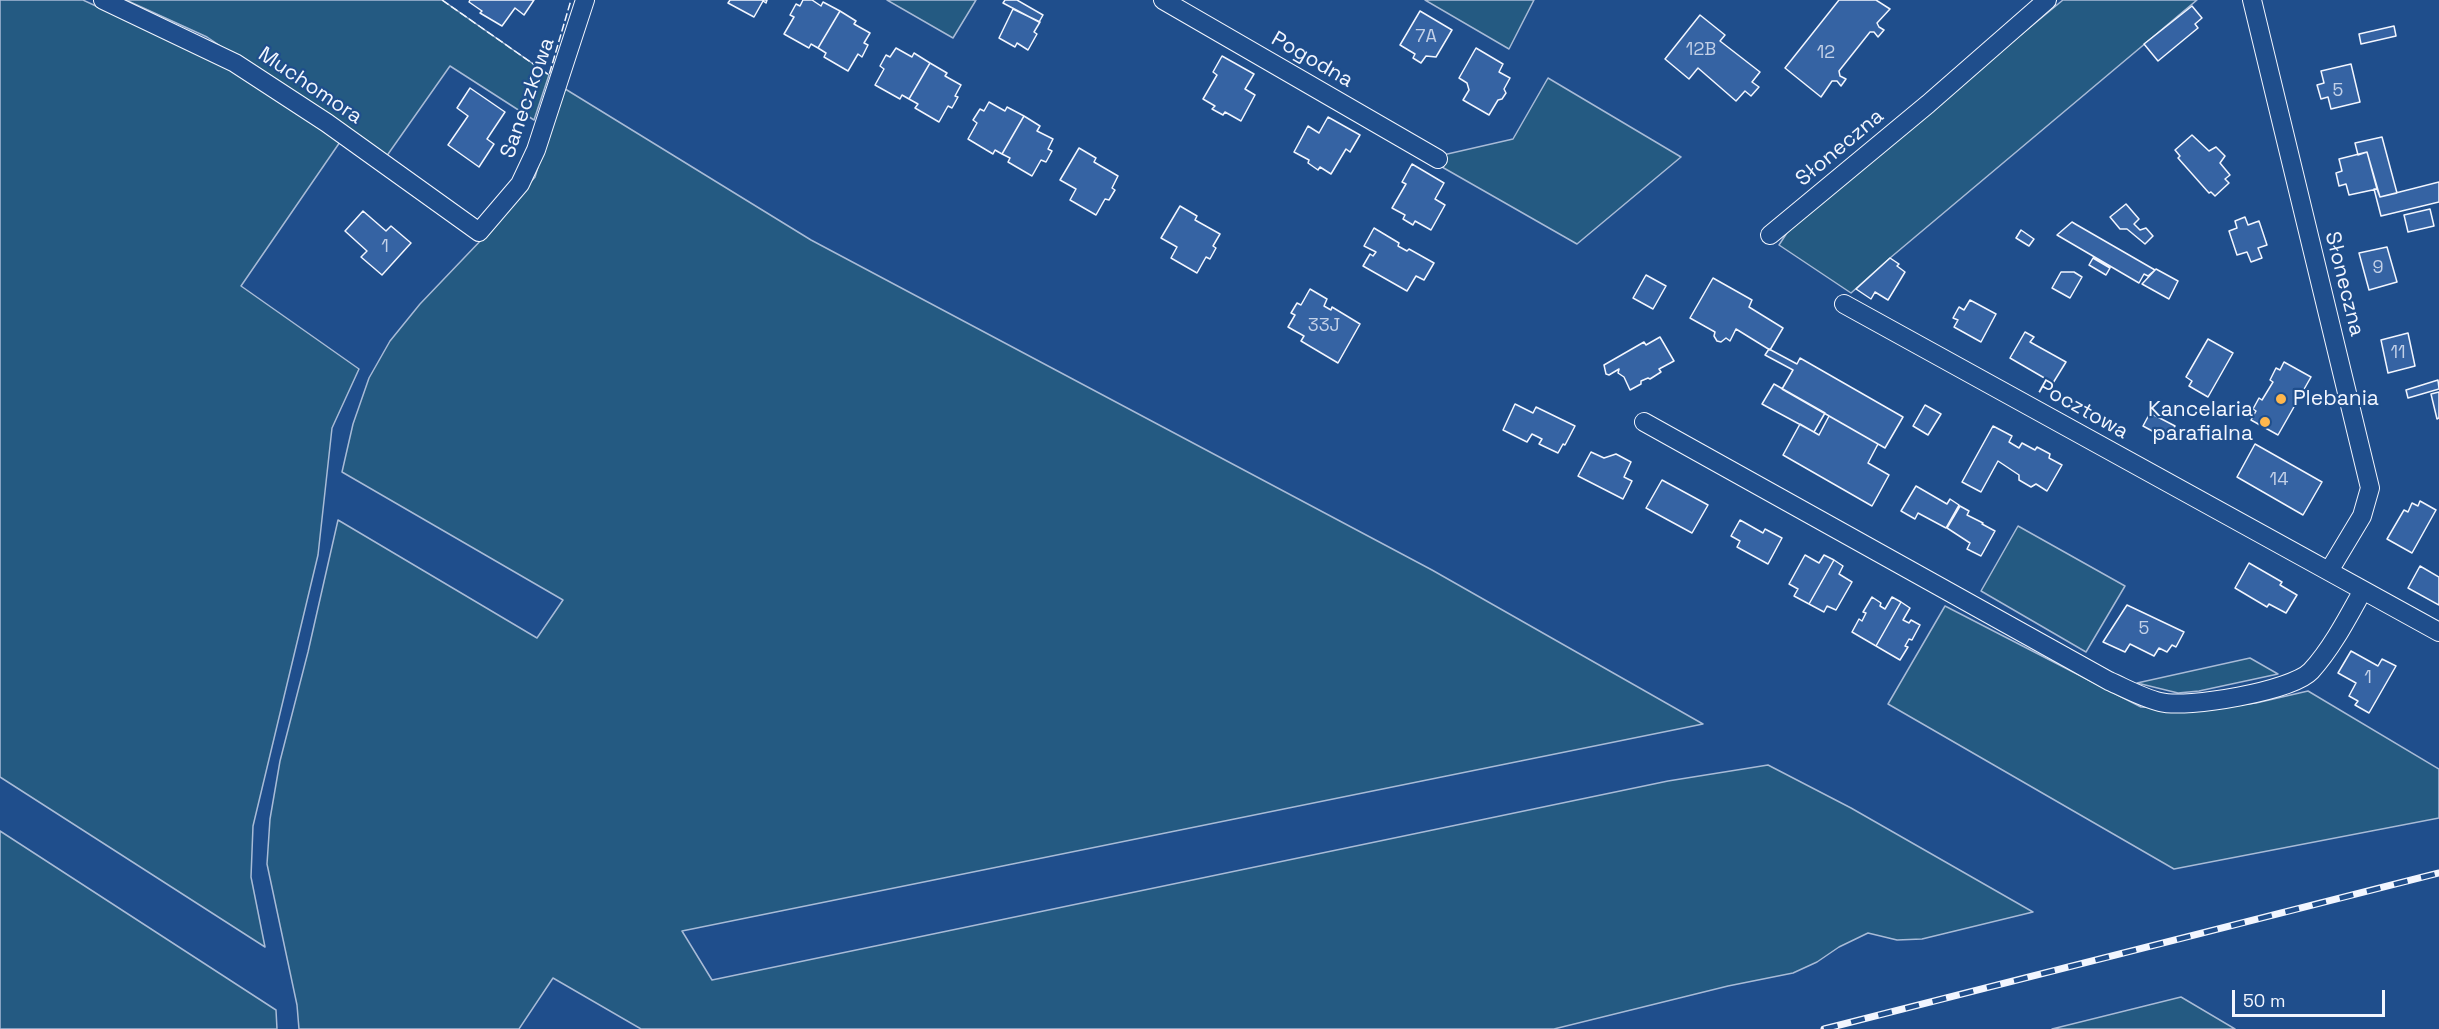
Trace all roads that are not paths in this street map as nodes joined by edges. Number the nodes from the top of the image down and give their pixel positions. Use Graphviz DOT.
graph roads {
  1 [pos="103,0"];
  2 [pos="585,0"];
  3 [pos="1163,0"];
  4 [pos="2047,0"];
  5 [pos="2252,0"];
  6 [pos="1438,159"];
  7 [pos="479,232"];
  8 [pos="1770,235"];
  9 [pos="1844,304"];
  10 [pos="1644,422"];
  11 [pos="2329,571"];
  12 [pos="2363,590"];
  13 [pos="2439,632"];
  1 -- 7 [label="street, Muchomora"];
  2 -- 7 [label="street, Saneczkowa"];
  3 -- 6 [label="street, Pogodna"];
  4 -- 8 [label="street, Słoneczna"];
  5 -- 11 [label="street, Słoneczna"];
  9 -- 11 [label="street, Pocztowa"];
  10 -- 12 [label="street"];
  11 -- 12 [label="street, Pocztowa"];
  12 -- 13 [label="street, Pocztowa"];
}
